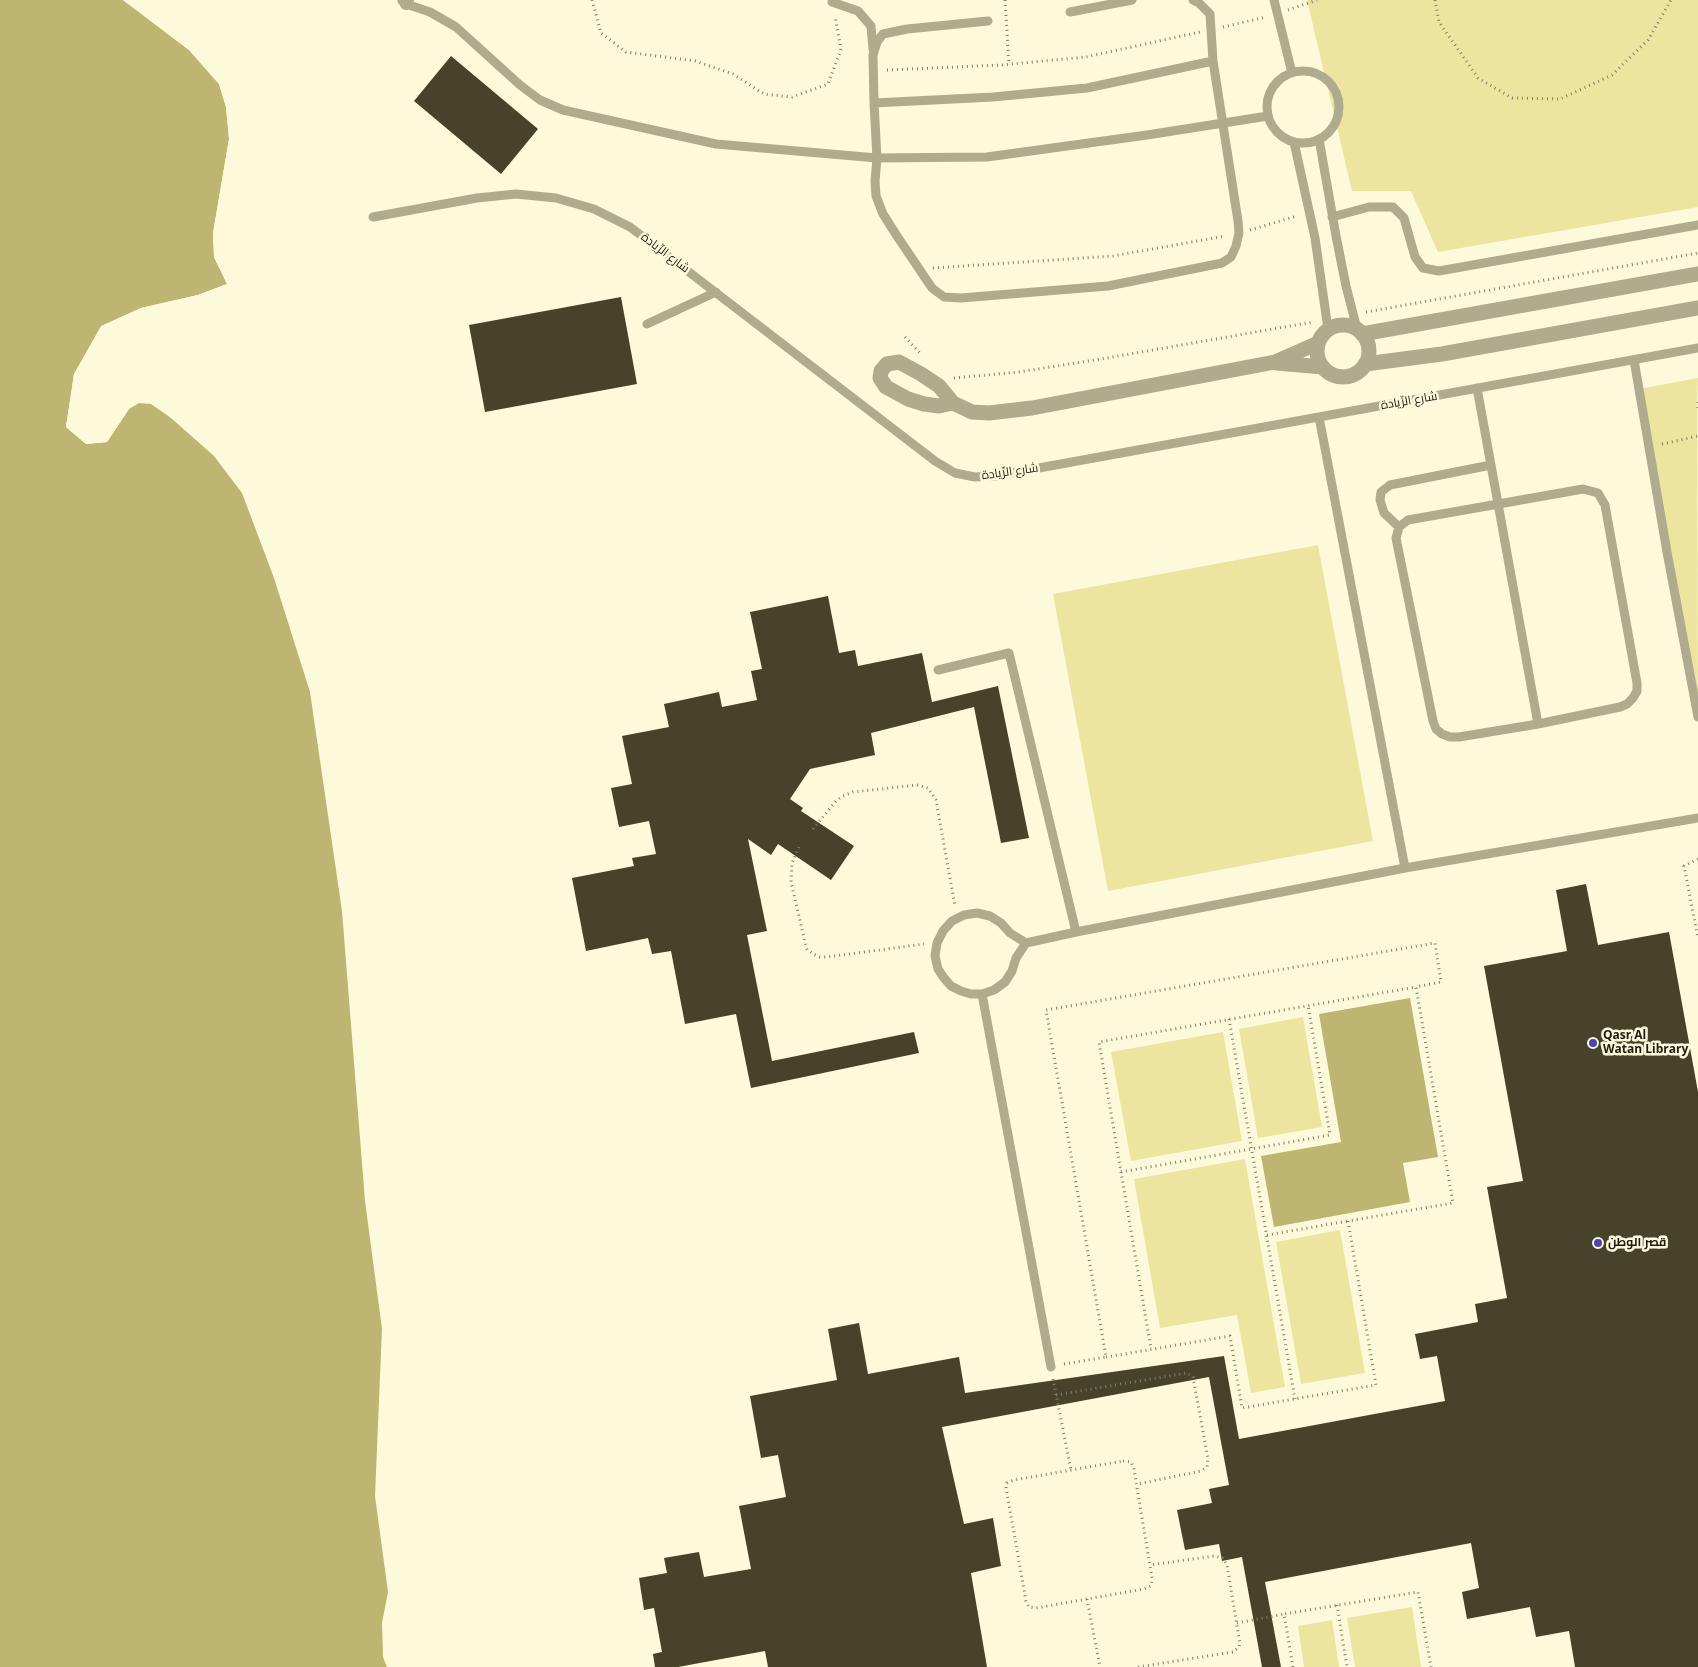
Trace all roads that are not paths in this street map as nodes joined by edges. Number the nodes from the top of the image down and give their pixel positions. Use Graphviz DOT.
graph roads {
  1 [pos="1132,0"];
  2 [pos="1193,0"];
  3 [pos="1274,0"];
  4 [pos="405,2"];
  5 [pos="832,2"];
  6 [pos="1070,12"];
  7 [pos="988,21"];
  8 [pos="873,55"];
  9 [pos="1213,61"];
  10 [pos="1292,72"];
  11 [pos="874,102"];
  12 [pos="1268,116"];
  13 [pos="1223,123"];
  14 [pos="1319,139"];
  15 [pos="1294,142"];
  16 [pos="877,158"];
  17 [pos="373,217"];
  18 [pos="1332,217"];
  19 [pos="1698,225"];
  20 [pos="1698,274"];
  21 [pos="716,292"];
  22 [pos="1698,308"];
  23 [pos="647,324"];
  24 [pos="1328,324"];
  25 [pos="1358,326"];
  26 [pos="1318,343"];
  27 [pos="1698,348"];
  28 [pos="1634,360"];
  29 [pos="1275,362"];
  30 [pos="1365,364"];
  31 [pos="1322,367"];
  32 [pos="1477,388"];
  33 [pos="953,403"];
  34 [pos="1320,417"];
  35 [pos="1491,464"];
  36 [pos="1498,504"];
  37 [pos="1399,527"];
  38 [pos="938,670"];
  39 [pos="1698,717"];
  40 [pos="1538,724"];
  41 [pos="1698,818"];
  42 [pos="1405,868"];
  43 [pos="1076,932"];
  44 [pos="1026,943"];
  45 [pos="982,994"];
  46 [pos="1051,1367"];
  1 -- 6 [label="lane"];
  2 -- 9 [label="lane"];
  3 -- 10 [label="lane"];
  4 -- 16 [label="lane"];
  5 -- 8 [label="lane"];
  7 -- 8 [label="lane"];
  8 -- 11 [label="lane"];
  9 -- 11 [label="lane"];
  9 -- 13 [label="lane"];
  10 -- 12 [label="lane"];
  10 -- 14 [label="lane"];
  11 -- 16 [label="lane"];
  12 -- 13 [label="lane"];
  12 -- 15 [label="lane"];
  13 -- 16 [label="lane"];
  13 -- 16 [label="lane"];
  14 -- 15 [label="lane"];
  14 -- 18 [label="lane"];
  15 -- 24 [label="lane"];
  17 -- 21 [label="lane, شارع الرِّيادة"];
  18 -- 19 [label="lane"];
  18 -- 25 [label="lane"];
  20 -- 25 [label="street"];
  21 -- 23 [label="lane"];
  21 -- 34 [label="lane, شارع الرِّيادة"];
  22 -- 30 [label="street"];
  24 -- 25 [label="street"];
  24 -- 26 [label="street"];
  25 -- 30 [label="street"];
  26 -- 29 [label="street"];
  26 -- 31 [label="street"];
  27 -- 28 [label="lane, شارع الرِّيادة"];
  28 -- 32 [label="lane, شارع الرِّيادة"];
  28 -- 39 [label="lane"];
  29 -- 31 [label="street"];
  29 -- 33 [label="street"];
  30 -- 31 [label="street"];
  32 -- 34 [label="lane, شارع الرِّيادة"];
  32 -- 35 [label="lane"];
  34 -- 42 [label="lane"];
  35 -- 36 [label="lane"];
  35 -- 37 [label="lane"];
  36 -- 37 [label="lane"];
  36 -- 40 [label="lane"];
  36 -- 40 [label="lane"];
  37 -- 40 [label="lane"];
  38 -- 43 [label="lane"];
  41 -- 42 [label="lane"];
  42 -- 43 [label="lane"];
  43 -- 44 [label="lane"];
  44 -- 45 [label="lane"];
  44 -- 45 [label="lane"];
  45 -- 46 [label="lane"];
}
